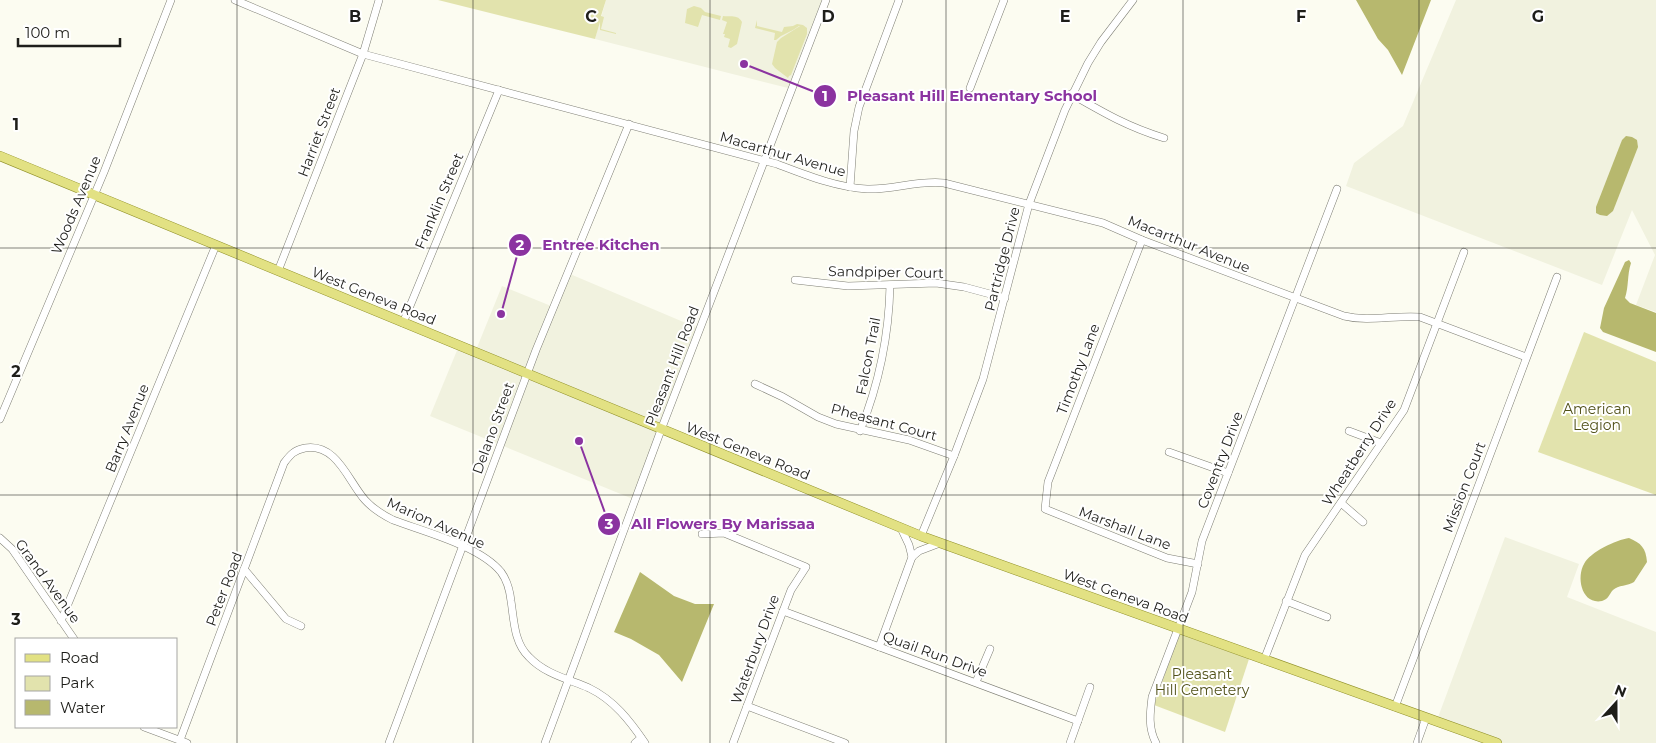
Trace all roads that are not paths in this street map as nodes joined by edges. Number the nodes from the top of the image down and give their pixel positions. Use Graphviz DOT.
graph roads {
  1 [pos="171,0"];
  2 [pos="235,0"];
  3 [pos="379,0"];
  4 [pos="826,0"];
  5 [pos="900,0"];
  6 [pos="1004,0"];
  7 [pos="1133,0"];
  8 [pos="363,54"];
  9 [pos="970,88"];
  10 [pos="499,90"];
  11 [pos="1071,94"];
  12 [pos="629,124"];
  13 [pos="1164,138"];
  14 [pos="0,156"];
  15 [pos="764,161"];
  16 [pos="850,186"];
  17 [pos="1337,189"];
  18 [pos="94,194"];
  19 [pos="1029,204"];
  20 [pos="1142,240"];
  21 [pos="216,245"];
  22 [pos="1464,252"];
  23 [pos="278,271"];
  24 [pos="1556,277"];
  25 [pos="795,280"];
  26 [pos="890,285"];
  27 [pos="1005,298"];
  28 [pos="1295,298"];
  29 [pos="403,323"];
  30 [pos="1437,323"];
  31 [pos="1526,357"];
  32 [pos="527,374"];
  33 [pos="755,384"];
  34 [pos="0,419"];
  35 [pos="661,430"];
  36 [pos="860,430"];
  37 [pos="1349,431"];
  38 [pos="1381,443"];
  39 [pos="296,449"];
  40 [pos="1169,452"];
  41 [pos="954,456"];
  42 [pos="1228,473"];
  43 [pos="1342,503"];
  44 [pos="1045,509"];
  45 [pos="1363,522"];
  46 [pos="900,528"];
  47 [pos="702,534"];
  48 [pos="921,536"];
  49 [pos="0,538"];
  50 [pos="940,543"];
  51 [pos="463,546"];
  52 [pos="912,557"];
  53 [pos="1198,564"];
  54 [pos="244,569"];
  55 [pos="1286,601"];
  56 [pos="783,610"];
  57 [pos="1327,617"];
  58 [pos="61,621"];
  59 [pos="301,626"];
  60 [pos="1179,630"];
  61 [pos="73,638"];
  62 [pos="880,646"];
  63 [pos="990,648"];
  64 [pos="1264,660"];
  65 [pos="568,681"];
  66 [pos="976,682"];
  67 [pos="1090,687"];
  68 [pos="747,706"];
  69 [pos="1395,707"];
  70 [pos="1426,718"];
  71 [pos="1078,720"];
  72 [pos="147,728"];
  73 [pos="643,740"];
  74 [pos="183,742"];
  75 [pos="389,743"];
  76 [pos="545,743"];
  77 [pos="635,743"];
  78 [pos="734,743"];
  79 [pos="845,743"];
  80 [pos="1070,743"];
  81 [pos="1156,743"];
  82 [pos="1417,743"];
  83 [pos="1497,743"];
  1 -- 18 [label="street, Woods Avenue"];
  2 -- 8 [label="street, Macarthur Avenue"];
  3 -- 8 [label="street, Harriet Street"];
  4 -- 15 [label="street, Pleasant Hill Road"];
  5 -- 16 [label="street"];
  6 -- 9 [label="street"];
  7 -- 11 [label="street, Partridge Drive"];
  8 -- 10 [label="street, Macarthur Avenue"];
  8 -- 23 [label="street, Harriet Street"];
  10 -- 12 [label="street, Macarthur Avenue"];
  10 -- 29 [label="street, Franklin Street"];
  11 -- 13 [label="street"];
  11 -- 19 [label="street, Partridge Drive"];
  12 -- 15 [label="street, Macarthur Avenue"];
  12 -- 32 [label="street, Delano Street"];
  14 -- 18 [label="main road, West Geneva Road"];
  15 -- 16 [label="street, Macarthur Avenue"];
  15 -- 35 [label="street, Pleasant Hill Road"];
  16 -- 19 [label="street, Macarthur Avenue"];
  17 -- 28 [label="street, Coventry Drive"];
  18 -- 21 [label="main road, West Geneva Road"];
  18 -- 34 [label="street, Woods Avenue"];
  19 -- 20 [label="street, Macarthur Avenue"];
  19 -- 27 [label="street, Partridge Drive"];
  20 -- 28 [label="street, Macarthur Avenue"];
  20 -- 44 [label="street, Timothy Lane"];
  21 -- 23 [label="main road, West Geneva Road"];
  21 -- 58 [label="street, Barry Avenue"];
  22 -- 30 [label="street, Wheatberry Drive"];
  23 -- 29 [label="main road, West Geneva Road"];
  24 -- 31 [label="street, Mission Court"];
  25 -- 26 [label="street, Sandpiper Court"];
  26 -- 27 [label="street, Sandpiper Court"];
  26 -- 36 [label="street, Falcon Trail"];
  27 -- 41 [label="street, Partridge Drive"];
  28 -- 30 [label="street, Macarthur Avenue"];
  28 -- 42 [label="street, Coventry Drive"];
  29 -- 32 [label="main road, West Geneva Road"];
  30 -- 31 [label="street, Macarthur Avenue"];
  30 -- 38 [label="street, Wheatberry Drive"];
  31 -- 69 [label="street, Mission Court"];
  32 -- 35 [label="main road, West Geneva Road"];
  32 -- 51 [label="street, Delano Street"];
  33 -- 36 [label="street, Pheasant Court"];
  35 -- 46 [label="main road, West Geneva Road"];
  35 -- 65 [label="street, Pleasant Hill Road"];
  36 -- 41 [label="street, Pheasant Court"];
  37 -- 38 [label="street"];
  38 -- 43 [label="street, Wheatberry Drive"];
  39 -- 51 [label="street, Marion Avenue"];
  39 -- 54 [label="street, Peter Road"];
  40 -- 42 [label="street"];
  41 -- 48 [label="street, Partridge Drive"];
  42 -- 53 [label="street, Coventry Drive"];
  43 -- 45 [label="street"];
  43 -- 55 [label="street, Wheatberry Drive"];
  44 -- 53 [label="street, Marshall Lane"];
  46 -- 48 [label="main road, West Geneva Road"];
  46 -- 52 [label="street"];
  47 -- 56 [label="street, Waterbury Drive"];
  48 -- 50 [label="main road, West Geneva Road"];
  49 -- 58 [label="street, Grand Avenue"];
  50 -- 52 [label="street"];
  50 -- 60 [label="main road, West Geneva Road"];
  51 -- 65 [label="street, Marion Avenue"];
  51 -- 75 [label="street, Delano Street"];
  52 -- 62 [label="street"];
  53 -- 60 [label="street, Coventry Drive"];
  54 -- 59 [label="street"];
  54 -- 74 [label="street, Peter Road"];
  55 -- 57 [label="street"];
  55 -- 64 [label="street, Wheatberry Drive"];
  56 -- 62 [label="street, Quail Run Drive"];
  56 -- 68 [label="street, Waterbury Drive"];
  58 -- 61 [label="street, Grand Avenue"];
  60 -- 64 [label="main road, West Geneva Road"];
  60 -- 81 [label="street, Coventry Drive"];
  62 -- 66 [label="street, Quail Run Drive"];
  63 -- 66 [label="street"];
  64 -- 69 [label="main road, West Geneva Road"];
  65 -- 73 [label="street, Marion Avenue"];
  65 -- 76 [label="street, Pleasant Hill Road"];
  66 -- 71 [label="street, Quail Run Drive"];
  67 -- 71 [label="street"];
  68 -- 78 [label="street, Waterbury Drive"];
  68 -- 79 [label="street"];
  69 -- 70 [label="main road, West Geneva Road"];
  70 -- 82 [label="street"];
  70 -- 83 [label="main road, West Geneva Road"];
  71 -- 80 [label="street"];
  72 -- 74 [label="street"];
  73 -- 77 [label="street"];
}
